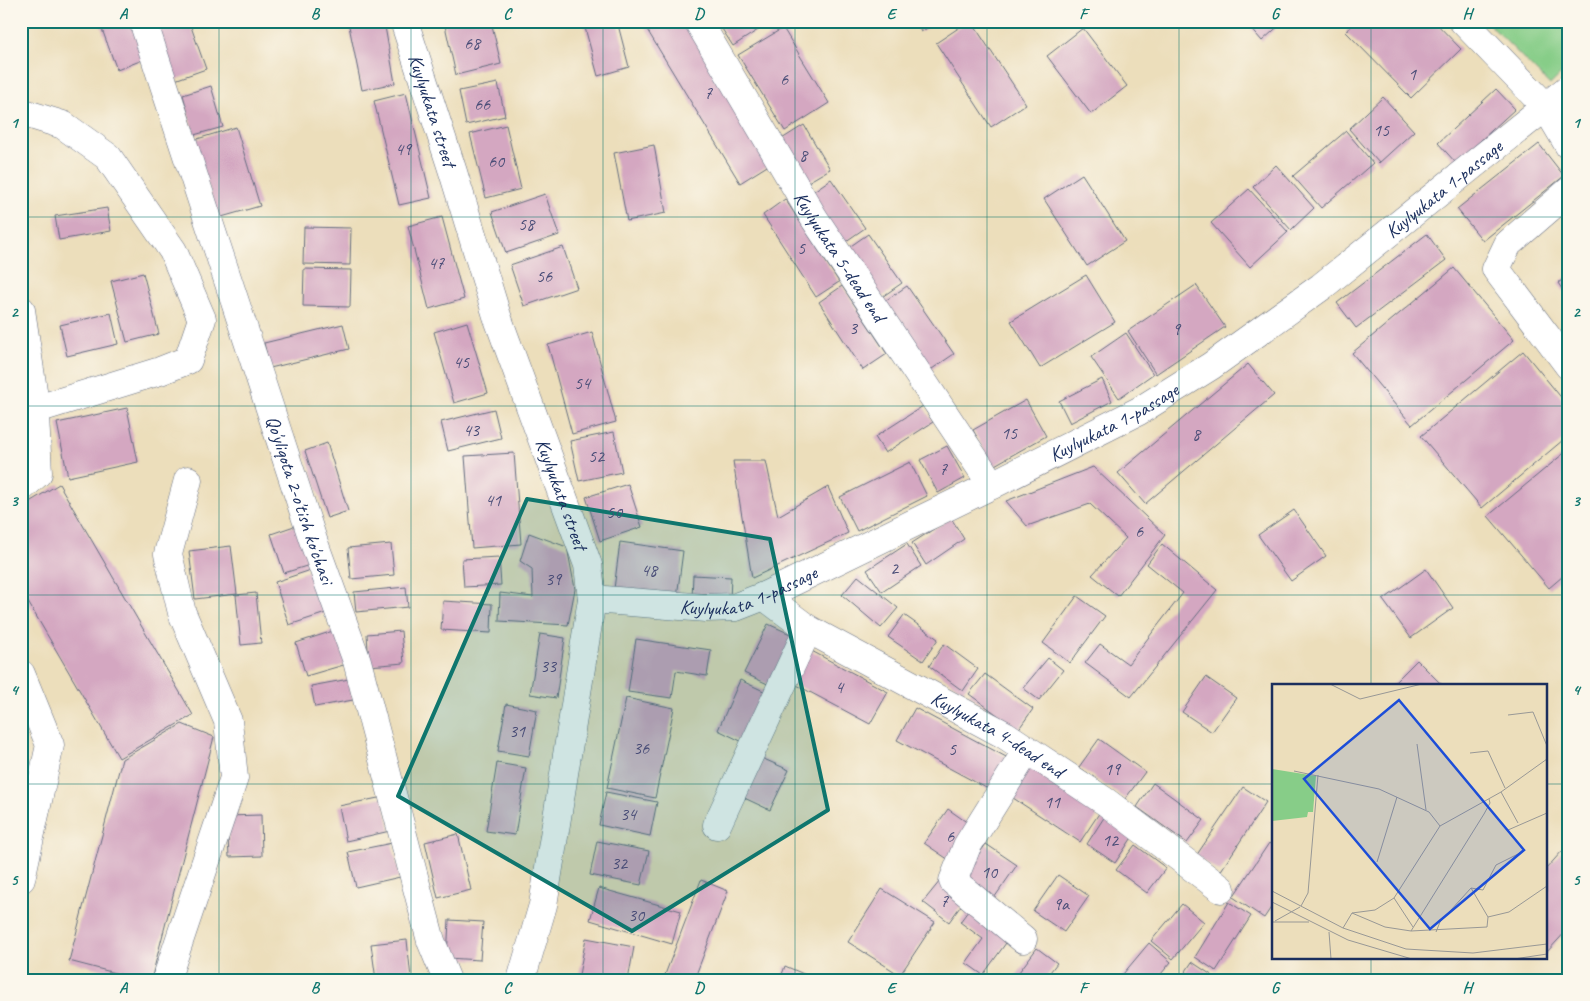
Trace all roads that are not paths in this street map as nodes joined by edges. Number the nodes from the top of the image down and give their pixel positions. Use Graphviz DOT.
graph roads {
  1 [pos="143,21"];
  2 [pos="404,21"];
  3 [pos="698,21"];
  4 [pos="1463,21"];
  5 [pos="1569,88"];
  6 [pos="1546,107"];
  7 [pos="21,112"];
  8 [pos="1569,146"];
  9 [pos="1569,191"];
  10 [pos="21,310"];
  11 [pos="1569,366"];
  12 [pos="34,410"];
  13 [pos="27,477"];
  14 [pos="188,480"];
  15 [pos="992,485"];
  16 [pos="764,596"];
  17 [pos="592,599"];
  18 [pos="808,629"];
  19 [pos="21,674"];
  20 [pos="1027,750"];
  21 [pos="717,825"];
  22 [pos="21,879"];
  23 [pos="1221,889"];
  24 [pos="1023,939"];
  25 [pos="166,980"];
  26 [pos="447,980"];
  27 [pos="522,980"];
  1 -- 26 [label="street, Qo'yliqota 2-o'tish ko'chasi"];
  2 -- 17 [label="street, Kuylyukata street"];
  3 -- 15 [label="street, Kuylyukata 5-dead end"];
  4 -- 6 [label="street"];
  5 -- 6 [label="street, Kuylyukata 1-passage"];
  6 -- 8 [label="street"];
  6 -- 15 [label="street, Kuylyukata 1-passage"];
  7 -- 12 [label="street"];
  9 -- 11 [label="street"];
  10 -- 12 [label="street"];
  12 -- 13 [label="street"];
  14 -- 25 [label="street"];
  15 -- 16 [label="street, Kuylyukata 1-passage"];
  16 -- 17 [label="street, Kuylyukata 1-passage"];
  16 -- 18 [label="street, Kuylyukata 4-dead end"];
  17 -- 27 [label="street, Kuylyukata street"];
  18 -- 20 [label="street, Kuylyukata 4-dead end"];
  18 -- 21 [label="street"];
  19 -- 22 [label="street"];
  20 -- 23 [label="street, Kuylyukata 4-dead end"];
  20 -- 24 [label="street"];
}
